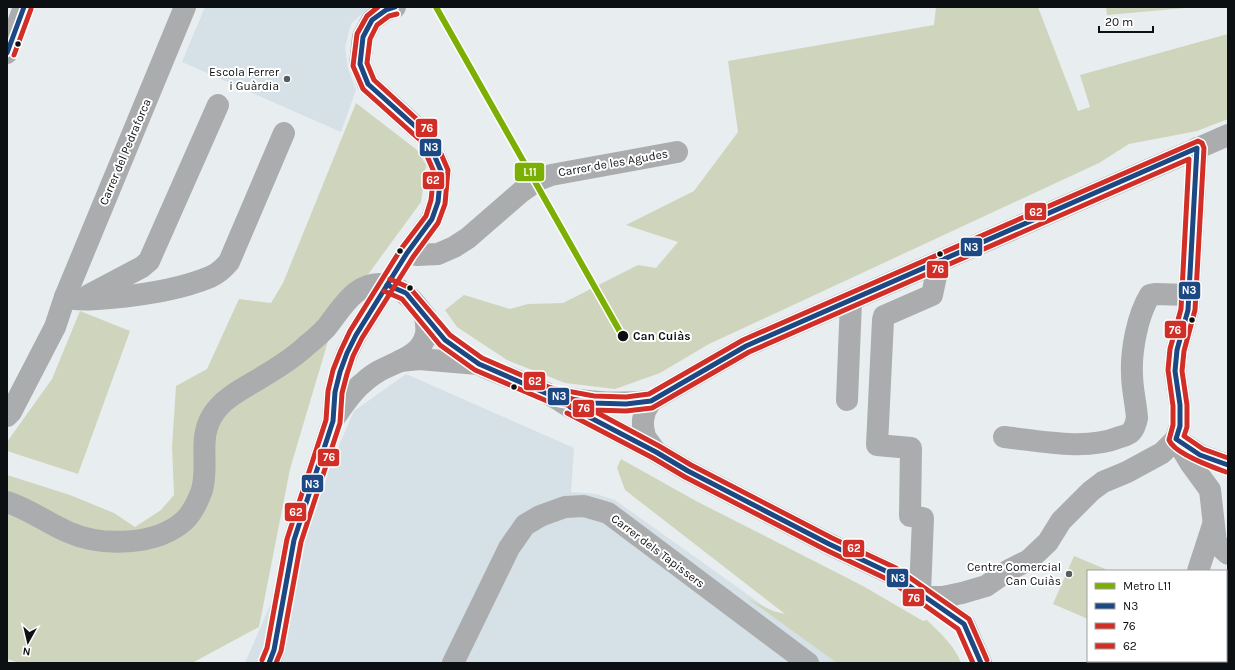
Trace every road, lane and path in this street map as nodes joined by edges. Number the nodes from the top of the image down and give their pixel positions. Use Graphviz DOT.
graph roads {
  1 [pos="24,7"];
  2 [pos="185,7"];
  3 [pos="395,7"];
  4 [pos="7,53"];
  5 [pos="218,105"];
  6 [pos="284,133"];
  7 [pos="1228,135"];
  8 [pos="1198,148"];
  9 [pos="677,152"];
  10 [pos="407,254"];
  11 [pos="939,262"];
  12 [pos="387,285"];
  13 [pos="1189,295"];
  14 [pos="72,299"];
  15 [pos="851,301"];
  16 [pos="425,316"];
  17 [pos="400,361"];
  18 [pos="479,364"];
  19 [pos="550,395"];
  20 [pos="847,400"];
  21 [pos="651,401"];
  22 [pos="7,416"];
  23 [pos="333,421"];
  24 [pos="1004,437"];
  25 [pos="1176,439"];
  26 [pos="656,452"];
  27 [pos="1228,465"];
  28 [pos="7,502"];
  29 [pos="1214,524"];
  30 [pos="1228,554"];
  31 [pos="1198,570"];
  32 [pos="923,595"];
  33 [pos="269,663"];
  34 [pos="453,663"];
  35 [pos="808,663"];
  36 [pos="981,663"];
  1 -- 4 [label="street"];
  2 -- 14 [label="street, Carrer del Pedraforca"];
  3 -- 10 [label="street"];
  5 -- 14 [label="street"];
  6 -- 14 [label="street"];
  7 -- 8 [label="street"];
  8 -- 11 [label="street"];
  8 -- 13 [label="street"];
  9 -- 10 [label="street, Carrer de les Agudes"];
  10 -- 12 [label="street"];
  11 -- 15 [label="street"];
  11 -- 32 [label="street"];
  12 -- 16 [label="street"];
  12 -- 23 [label="street"];
  12 -- 28 [label="street"];
  13 -- 24 [label="street"];
  13 -- 25 [label="street"];
  14 -- 22 [label="street, Carrer del Pedraforca"];
  15 -- 20 [label="street"];
  15 -- 21 [label="street"];
  16 -- 17 [label="street"];
  16 -- 18 [label="street"];
  17 -- 18 [label="street"];
  17 -- 23 [label="street"];
  18 -- 19 [label="street"];
  19 -- 21 [label="street"];
  19 -- 26 [label="street"];
  21 -- 26 [label="street"];
  23 -- 33 [label="street"];
  25 -- 27 [label="street"];
  25 -- 29 [label="street"];
  25 -- 32 [label="street"];
  26 -- 32 [label="street"];
  29 -- 30 [label="street"];
  29 -- 31 [label="street"];
  32 -- 36 [label="street"];
  34 -- 35 [label="street, Carrer dels Tapissers"];
}
